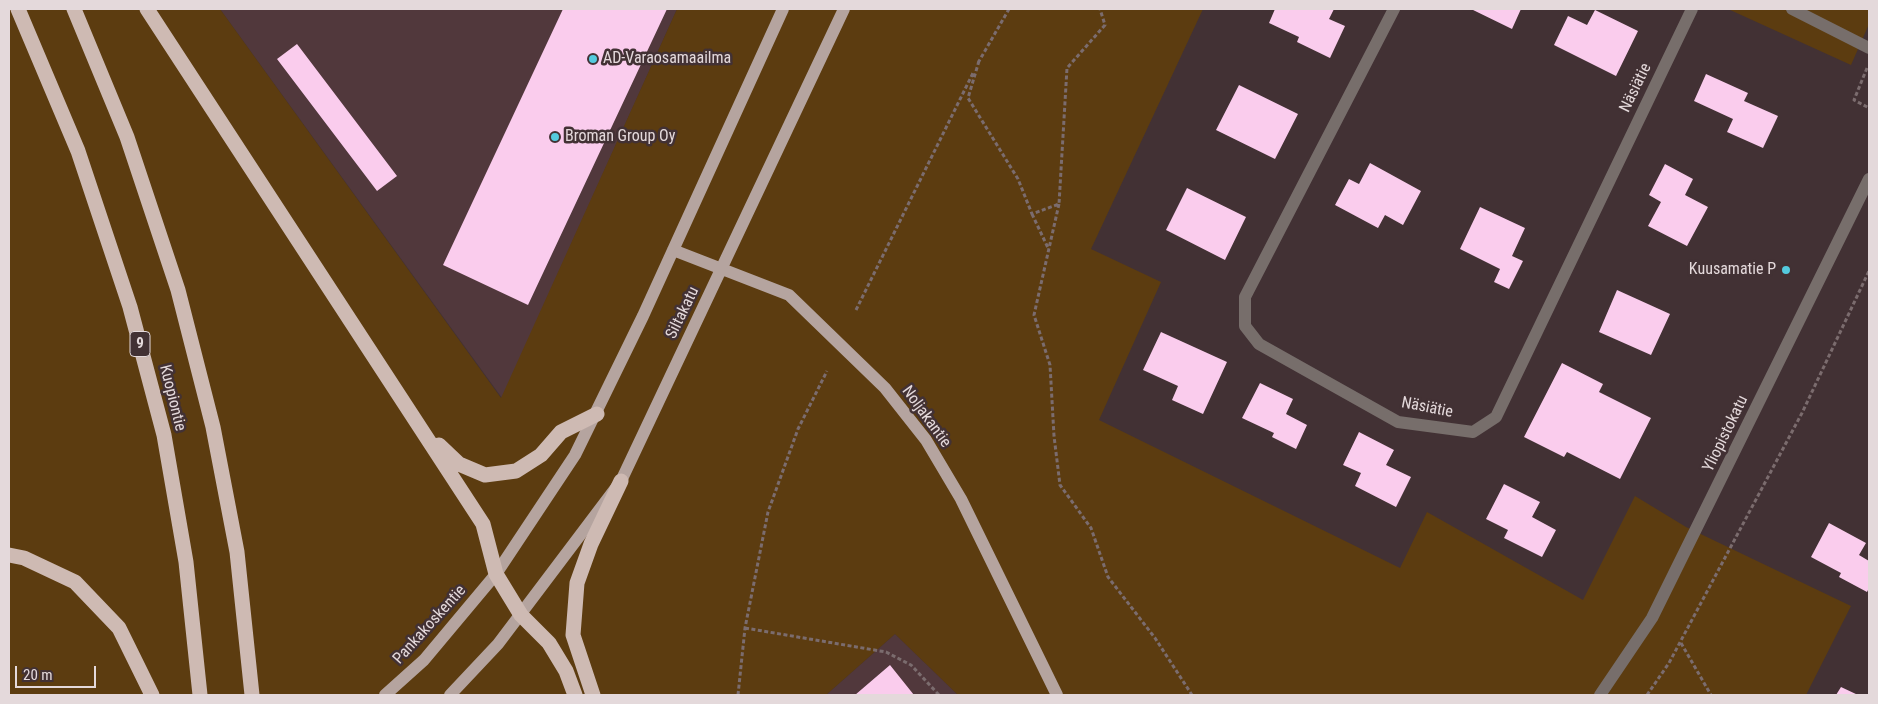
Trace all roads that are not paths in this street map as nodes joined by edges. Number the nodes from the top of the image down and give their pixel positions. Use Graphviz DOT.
graph roads {
  1 [pos="18,9"];
  2 [pos="74,9"];
  3 [pos="147,9"];
  4 [pos="783,9"];
  5 [pos="844,9"];
  6 [pos="1394,9"];
  7 [pos="1692,9"];
  8 [pos="1792,9"];
  9 [pos="1869,48"];
  10 [pos="1869,179"];
  11 [pos="673,250"];
  12 [pos="722,269"];
  13 [pos="597,414"];
  14 [pos="420,426"];
  15 [pos="621,482"];
  16 [pos="9,556"];
  17 [pos="496,574"];
  18 [pos="521,615"];
  19 [pos="152,695"];
  20 [pos="200,695"];
  21 [pos="252,695"];
  22 [pos="385,695"];
  23 [pos="450,695"];
  24 [pos="575,695"];
  25 [pos="593,695"];
  26 [pos="1057,695"];
  27 [pos="1600,695"];
  1 -- 20 [label="highway, Kuopiontie / 9"];
  2 -- 21 [label="highway, Kuopiontie"];
  3 -- 14 [label="highway"];
  4 -- 11 [label="main road"];
  5 -- 12 [label="main road, Siltakatu"];
  6 -- 7 [label="street, Näsiätie"];
  8 -- 9 [label="street"];
  10 -- 27 [label="street, Yliopistokatu"];
  11 -- 12 [label="main road, Noljakantie"];
  11 -- 13 [label="main road"];
  12 -- 15 [label="main road, Siltakatu"];
  12 -- 26 [label="main road, Noljakantie"];
  13 -- 14 [label="highway"];
  13 -- 17 [label="main road"];
  14 -- 17 [label="highway"];
  15 -- 18 [label="main road, Siltakatu"];
  15 -- 25 [label="highway"];
  16 -- 19 [label="highway"];
  17 -- 18 [label="highway"];
  17 -- 22 [label="main road, Pankakoskentie"];
  18 -- 23 [label="main road"];
  18 -- 24 [label="highway"];
}
